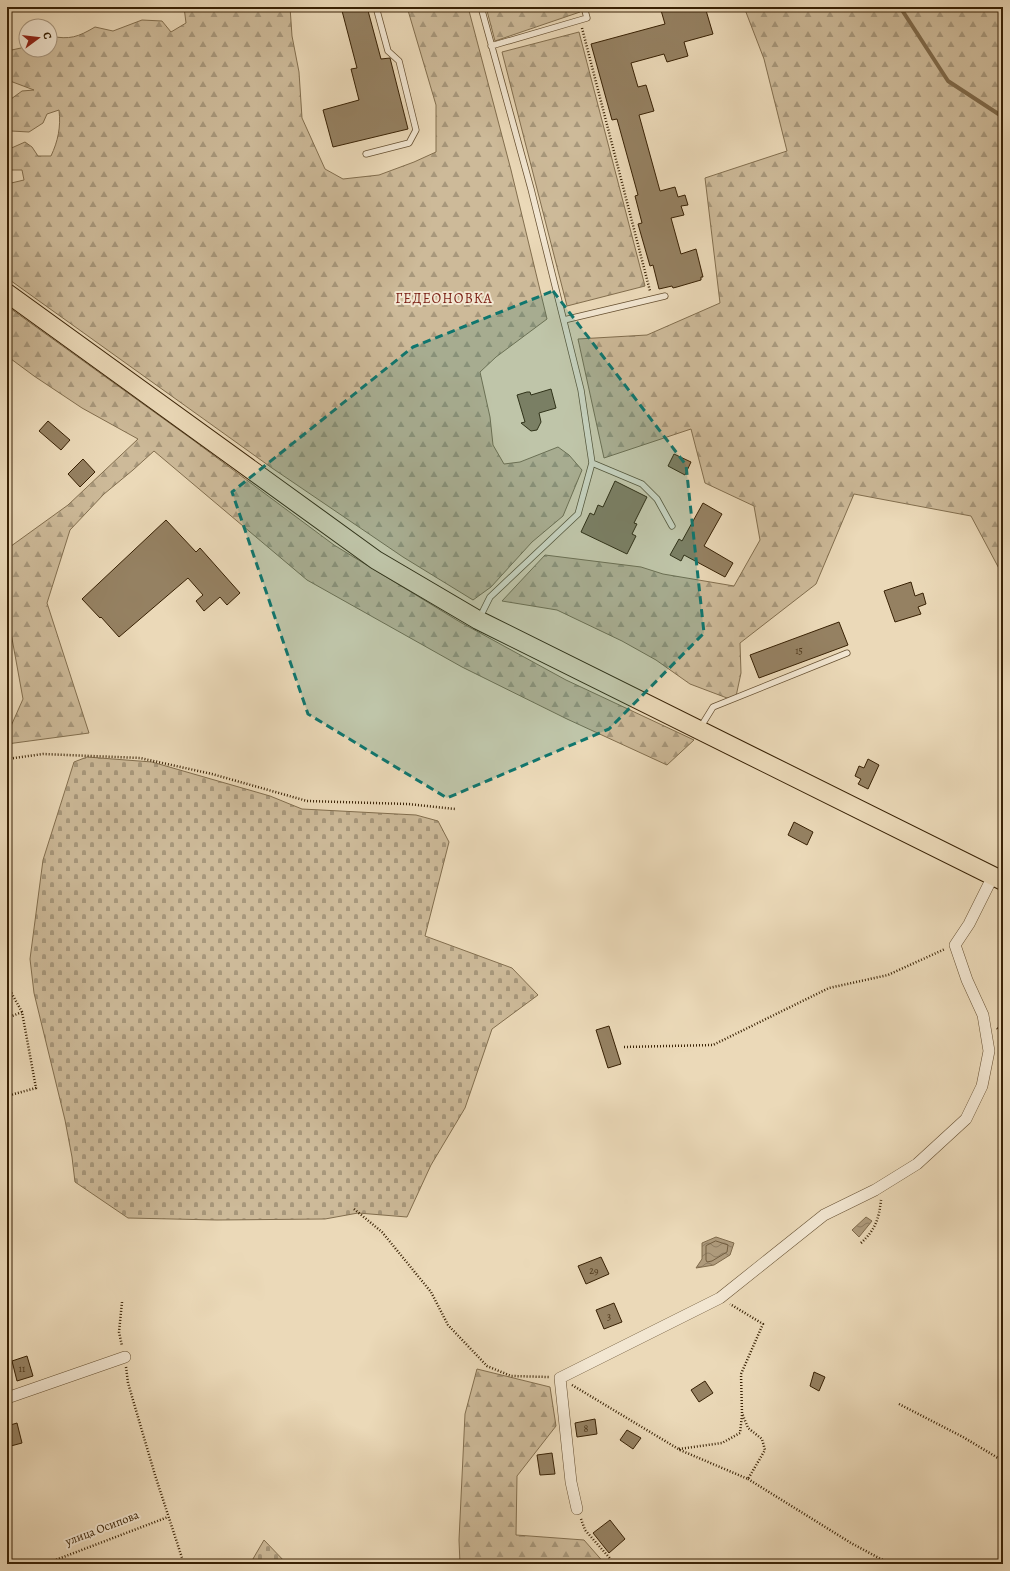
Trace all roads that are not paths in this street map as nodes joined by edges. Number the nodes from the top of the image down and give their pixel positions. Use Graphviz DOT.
graph roads {
  1 [pos="376,7"];
  2 [pos="481,7"];
  3 [pos="584,7"];
  4 [pos="491,46"];
  5 [pos="366,154"];
  6 [pos="7,293"];
  7 [pos="665,296"];
  8 [pos="564,320"];
  9 [pos="592,463"];
  10 [pos="672,526"];
  11 [pos="478,620"];
  12 [pos="847,653"];
  13 [pos="698,730"];
  14 [pos="1000,875"];
  15 [pos="125,1357"];
  16 [pos="7,1398"];
  17 [pos="577,1509"];
  1 -- 5 [label="lane"];
  2 -- 4 [label="lane"];
  3 -- 4 [label="lane"];
  4 -- 8 [label="lane"];
  6 -- 11 [label="main road"];
  7 -- 8 [label="lane"];
  8 -- 9 [label="lane"];
  9 -- 10 [label="lane"];
  9 -- 11 [label="lane"];
  11 -- 13 [label="main road"];
  12 -- 13 [label="lane"];
  13 -- 14 [label="main road"];
  14 -- 17 [label="street"];
  15 -- 16 [label="street"];
}
